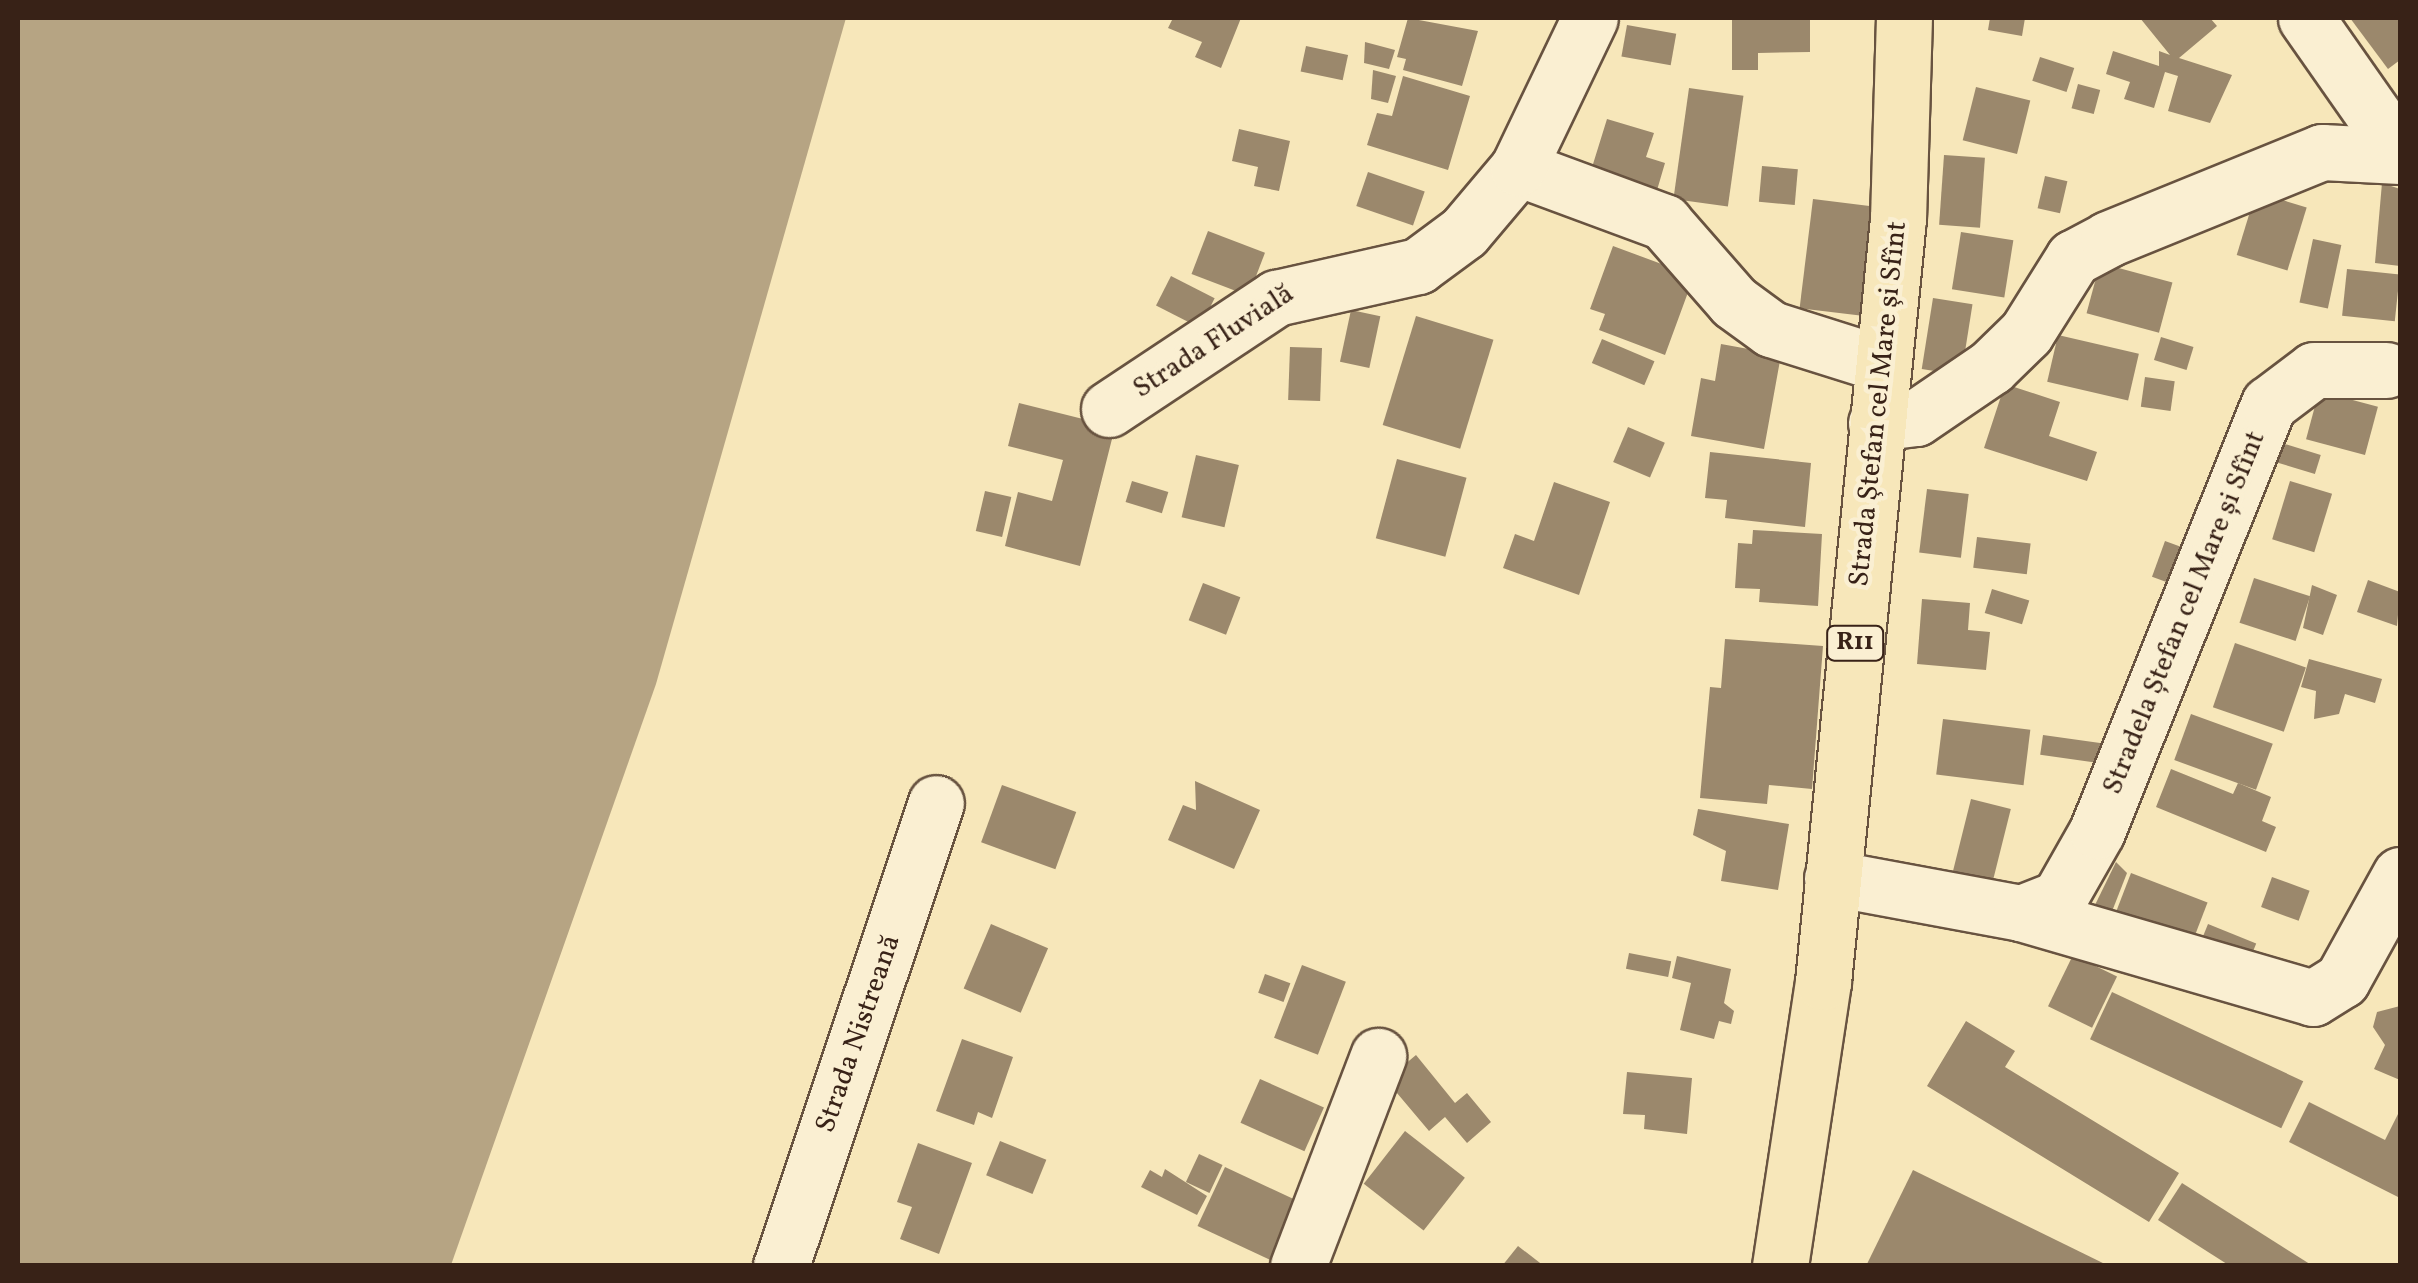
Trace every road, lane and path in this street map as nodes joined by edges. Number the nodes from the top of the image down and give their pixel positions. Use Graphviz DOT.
graph roads {
  1 [pos="1590,18"];
  2 [pos="1904,18"];
  3 [pos="2306,18"];
  4 [pos="2400,154"];
  5 [pos="1518,168"];
  6 [pos="1882,364"];
  7 [pos="2386,370"];
  8 [pos="1109,409"];
  9 [pos="1876,423"];
  10 [pos="936,803"];
  11 [pos="2400,875"];
  12 [pos="1832,878"];
  13 [pos="2020,912"];
  14 [pos="1378,1056"];
  15 [pos="781,1266"];
  16 [pos="1298,1266"];
  17 [pos="1780,1266"];
  1 -- 5 [label="street, Strada Fluvială"];
  2 -- 6 [label="main road, Strada Ştefan cel Mare şi Sfînt / R11"];
  3 -- 4 [label="street"];
  4 -- 9 [label="street"];
  5 -- 6 [label="street"];
  5 -- 8 [label="street, Strada Fluvială"];
  6 -- 9 [label="main road, Strada Ştefan cel Mare şi Sfînt / R11"];
  7 -- 13 [label="street, Stradela Ștefan cel Mare și Sfînt"];
  9 -- 12 [label="main road, Strada Ştefan cel Mare şi Sfînt / R11"];
  10 -- 15 [label="street, Strada Nistreană"];
  11 -- 13 [label="street"];
  12 -- 13 [label="street"];
  12 -- 17 [label="main road, Strada Ştefan cel Mare şi Sfînt / R11"];
  14 -- 16 [label="street"];
}
